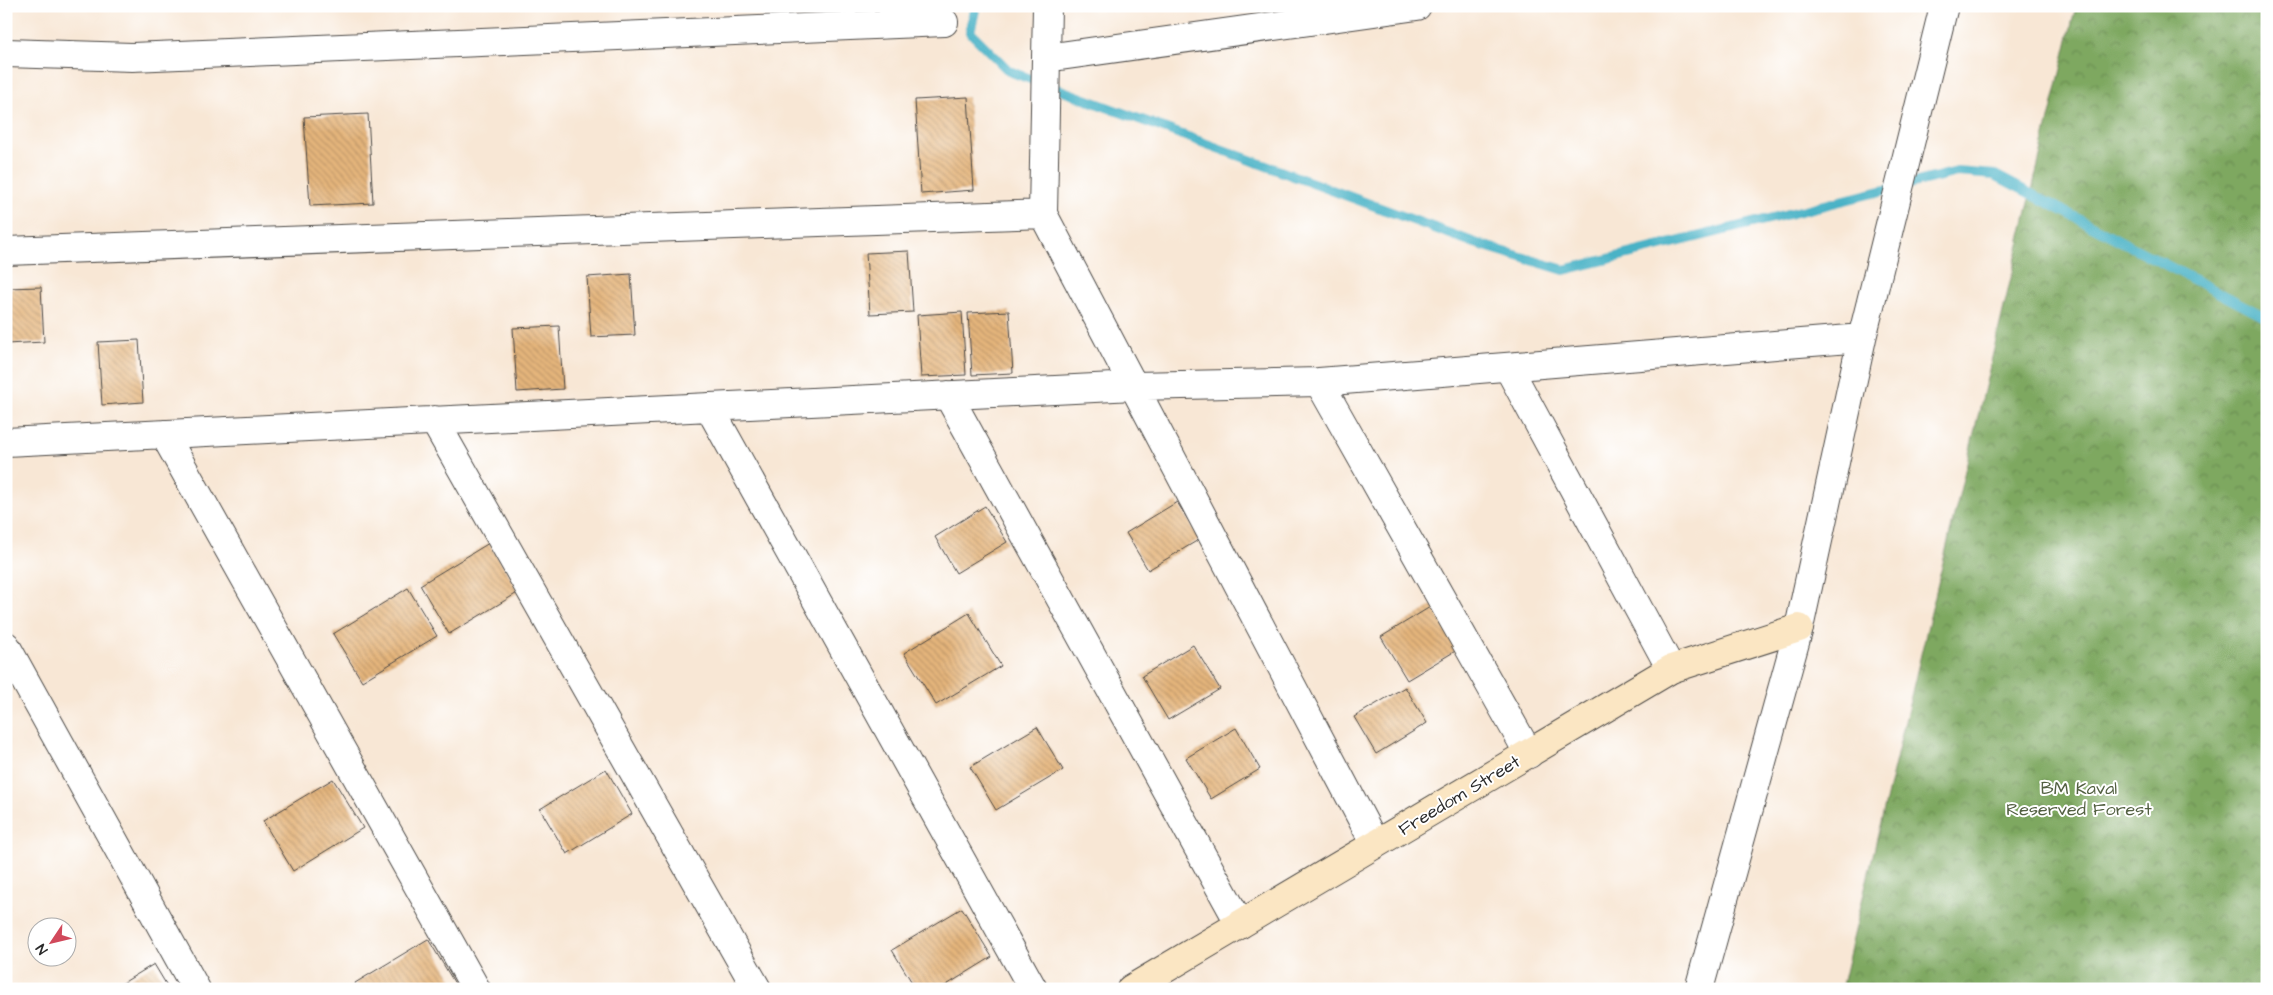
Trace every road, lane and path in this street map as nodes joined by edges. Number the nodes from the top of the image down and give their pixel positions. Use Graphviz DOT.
graph roads {
  1 [pos="1047,6"];
  2 [pos="1417,6"];
  3 [pos="1944,6"];
  4 [pos="738,18"];
  5 [pos="944,22"];
  6 [pos="6,53"];
  7 [pos="1046,58"];
  8 [pos="1043,214"];
  9 [pos="6,251"];
  10 [pos="1862,338"];
  11 [pos="1508,367"];
  12 [pos="1319,382"];
  13 [pos="1134,386"];
  14 [pos="948,395"];
  15 [pos="709,407"];
  16 [pos="434,420"];
  17 [pos="164,434"];
  18 [pos="6,442"];
  19 [pos="1799,628"];
  20 [pos="6,646"];
  21 [pos="1671,669"];
  22 [pos="1529,754"];
  23 [pos="1375,844"];
  24 [pos="1240,924"];
  25 [pos="196,989"];
  26 [pos="476,989"];
  27 [pos="757,989"];
  28 [pos="1033,989"];
  29 [pos="1131,989"];
  30 [pos="1699,989"];
  1 -- 7 [label="street"];
  2 -- 7 [label="street"];
  3 -- 10 [label="street"];
  4 -- 5 [label="street"];
  4 -- 6 [label="street"];
  7 -- 8 [label="street"];
  8 -- 9 [label="street"];
  8 -- 13 [label="street"];
  10 -- 11 [label="street"];
  10 -- 19 [label="street"];
  11 -- 12 [label="street"];
  11 -- 21 [label="street"];
  12 -- 13 [label="street"];
  12 -- 22 [label="street"];
  13 -- 14 [label="street"];
  13 -- 23 [label="street"];
  14 -- 15 [label="street"];
  14 -- 24 [label="street"];
  15 -- 16 [label="street"];
  15 -- 28 [label="street"];
  16 -- 17 [label="street"];
  16 -- 27 [label="street"];
  17 -- 18 [label="street"];
  17 -- 26 [label="street"];
  19 -- 21 [label="street, Freedom Street"];
  19 -- 30 [label="street"];
  20 -- 25 [label="street"];
  21 -- 22 [label="street, Freedom Street"];
  22 -- 23 [label="street, Freedom Street"];
  23 -- 24 [label="street, Freedom Street"];
  24 -- 29 [label="street, Freedom Street"];
}
